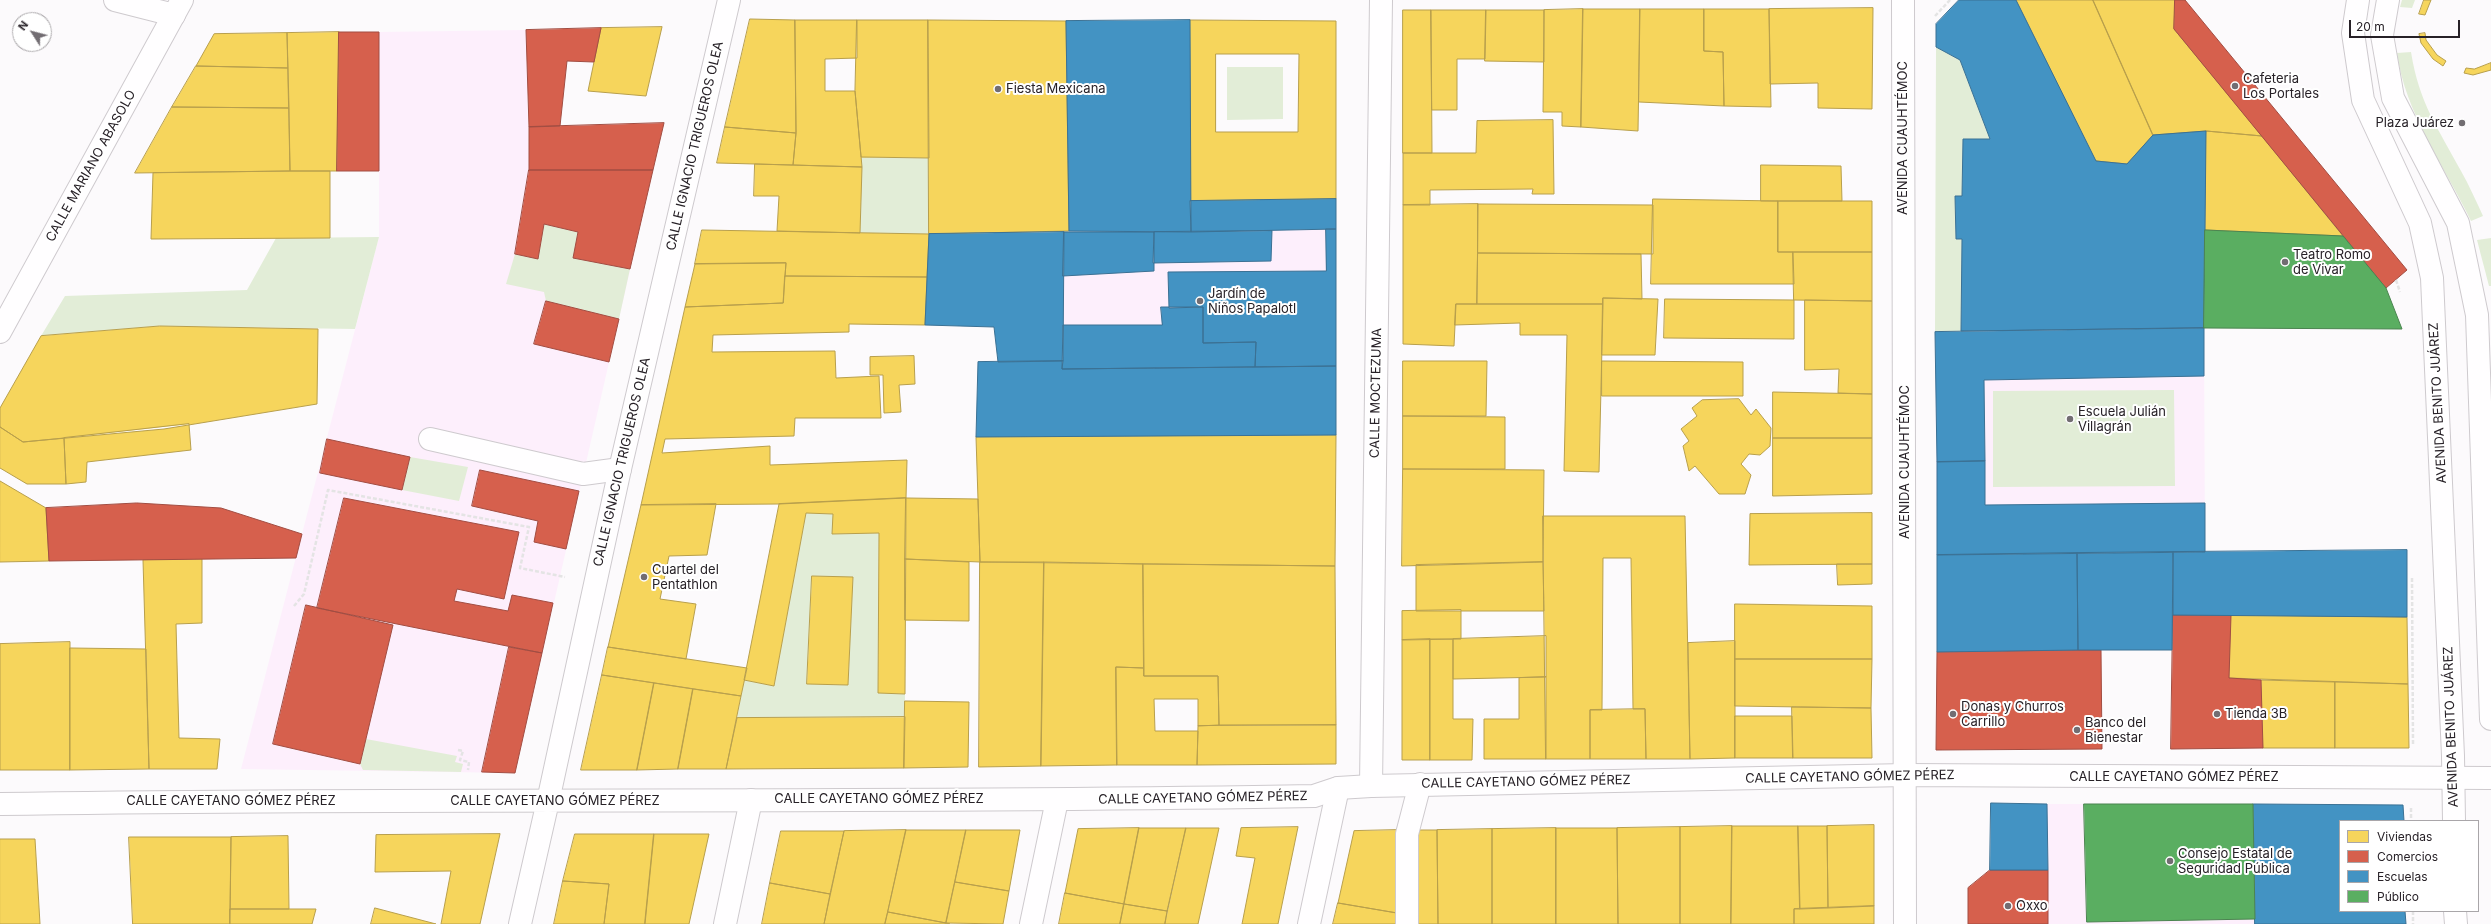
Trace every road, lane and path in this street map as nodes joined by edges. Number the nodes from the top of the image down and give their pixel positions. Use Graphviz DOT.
graph roads {
  1 [pos="115,0"];
  2 [pos="729,0"];
  3 [pos="1381,0"];
  4 [pos="1903,0"];
  5 [pos="1950,0"];
  6 [pos="2358,0"];
  7 [pos="2388,0"];
  8 [pos="178,8"];
  9 [pos="1929,21"];
  10 [pos="2396,280"];
  11 [pos="2402,300"];
  12 [pos="0,332"];
  13 [pos="430,439"];
  14 [pos="620,469"];
  15 [pos="2412,573"];
  16 [pos="566,577"];
  17 [pos="294,606"];
  18 [pos="2491,719"];
  19 [pos="2411,749"];
  20 [pos="458,750"];
  21 [pos="467,772"];
  22 [pos="1906,775"];
  23 [pos="2453,778"];
  24 [pos="2491,778"];
  25 [pos="1420,784"];
  26 [pos="1372,786"];
  27 [pos="1338,788"];
  28 [pos="751,800"];
  29 [pos="1057,800"];
  30 [pos="548,802"];
  31 [pos="0,804"];
  32 [pos="2454,820"];
  33 [pos="2413,912"];
  34 [pos="2455,912"];
  35 [pos="520,924"];
  36 [pos="725,924"];
  37 [pos="1031,924"];
  38 [pos="1308,924"];
  39 [pos="1407,924"];
  40 [pos="1905,924"];
  41 [pos="2413,924"];
  42 [pos="2456,924"];
  1 -- 8 [label="main road"];
  2 -- 14 [label="main road, CALLE IGNACIO TRIGUEROS OLEA"];
  3 -- 26 [label="main road, CALLE MOCTEZUMA"];
  4 -- 22 [label="main road, AVENIDA CUAUHTÉMOC"];
  5 -- 9 [label="path"];
  6 -- 23 [label="main road, AVENIDA BENITO JUÁREZ"];
  7 -- 18 [label="main road"];
  8 -- 12 [label="main road, CALLE MARIANO ABASOLO"];
  10 -- 11 [label="path"];
  13 -- 14 [label="main road"];
  14 -- 30 [label="main road, CALLE IGNACIO TRIGUEROS OLEA"];
  15 -- 19 [label="path"];
  16 -- 17 [label="path"];
  20 -- 21 [label="path"];
  22 -- 23 [label="main road, CALLE CAYETANO GÓMEZ PÉREZ"];
  22 -- 25 [label="main road, CALLE CAYETANO GÓMEZ PÉREZ"];
  22 -- 40 [label="main road, AVENIDA CUAUHTÉMOC"];
  23 -- 24 [label="main road, CALLE CAYETANO GÓMEZ PÉREZ"];
  23 -- 32 [label="main road, AVENIDA BENITO JUÁREZ"];
  25 -- 26 [label="main road, CALLE CAYETANO GÓMEZ PÉREZ"];
  25 -- 39 [label="main road"];
  26 -- 27 [label="main road, CALLE CAYETANO GÓMEZ PÉREZ"];
  27 -- 29 [label="main road, CALLE CAYETANO GÓMEZ PÉREZ"];
  27 -- 38 [label="main road"];
  28 -- 29 [label="main road, CALLE CAYETANO GÓMEZ PÉREZ"];
  28 -- 30 [label="main road, CALLE CAYETANO GÓMEZ PÉREZ"];
  28 -- 36 [label="main road"];
  29 -- 37 [label="main road"];
  30 -- 31 [label="main road, CALLE CAYETANO GÓMEZ PÉREZ"];
  30 -- 35 [label="main road, CALLE IGNACIO TRIGUEROS OLEA"];
  33 -- 41 [label="path"];
  34 -- 42 [label="main road"];
}
